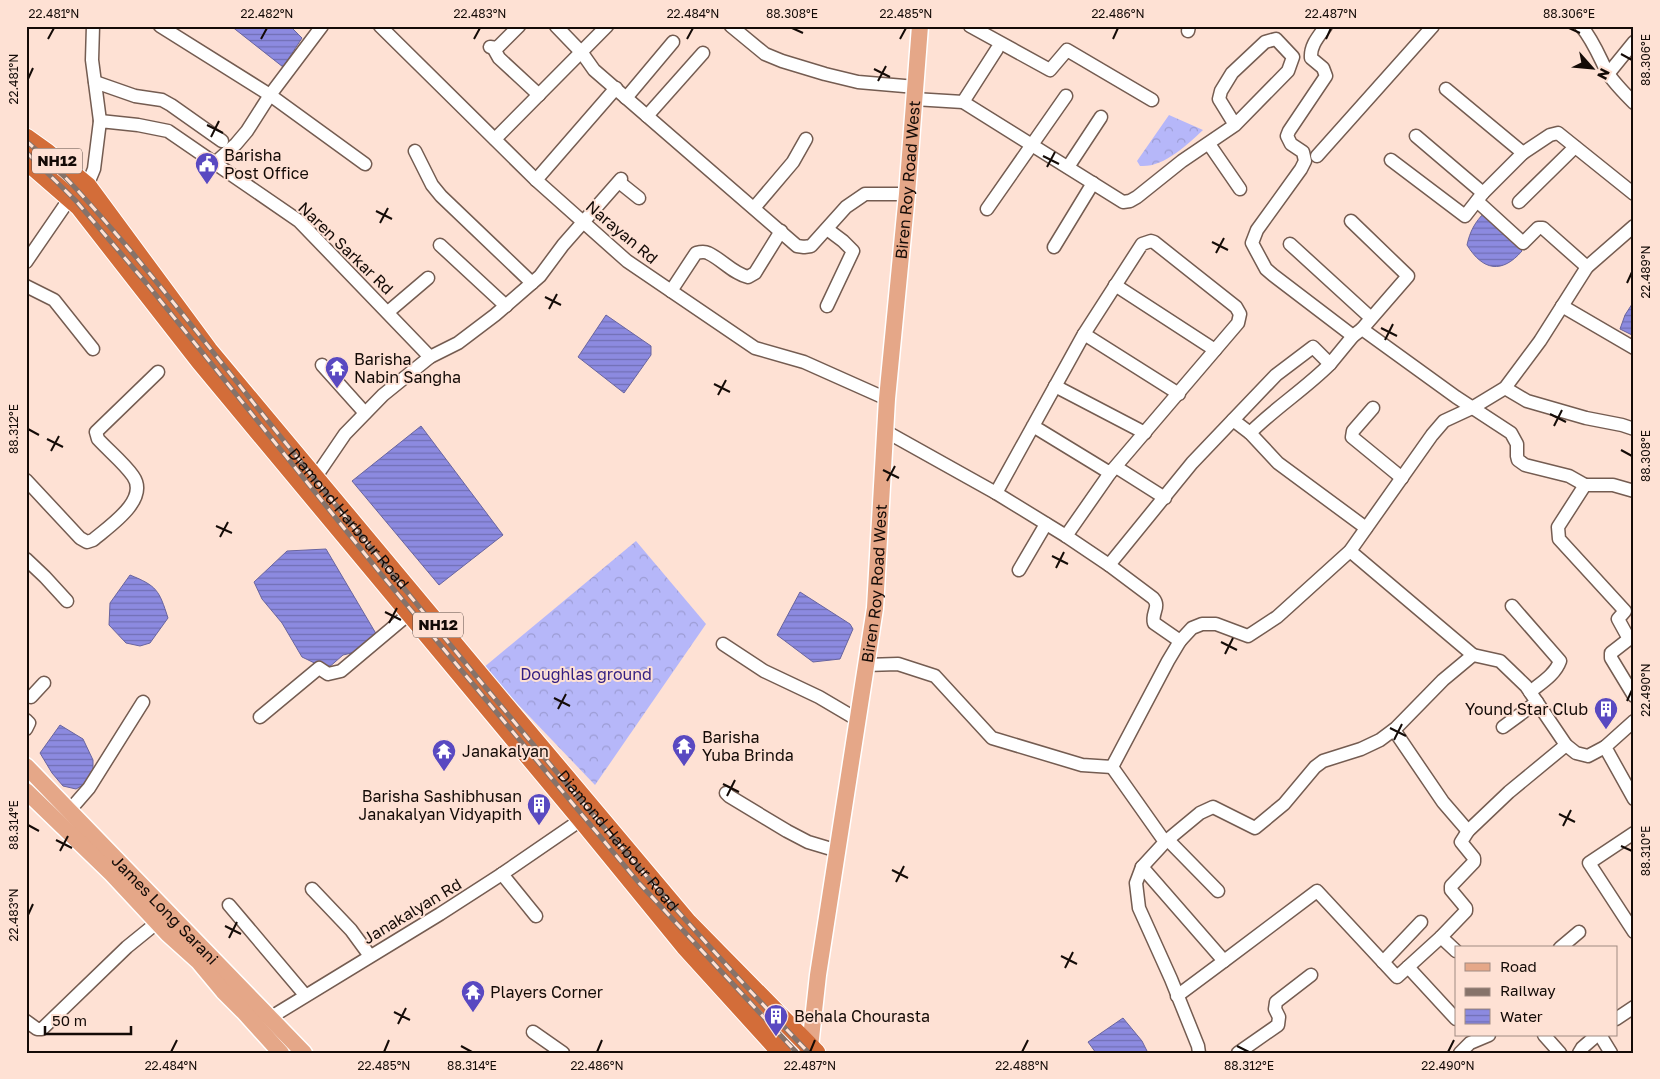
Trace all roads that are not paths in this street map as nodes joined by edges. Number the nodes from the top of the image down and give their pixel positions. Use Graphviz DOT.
graph roads {
  1 [pos="93,26"];
  2 [pos="160,26"];
  3 [pos="322,26"];
  4 [pos="380,26"];
  5 [pos="518,26"];
  6 [pos="556,26"];
  7 [pos="607,26"];
  8 [pos="731,26"];
  9 [pos="920,26"];
  10 [pos="970,26"];
  11 [pos="1326,26"];
  12 [pos="1433,26"];
  13 [pos="1581,26"];
  14 [pos="673,42"];
  15 [pos="1634,42"];
  16 [pos="997,49"];
  17 [pos="582,53"];
  18 [pos="703,53"];
  19 [pos="1608,74"];
  20 [pos="95,82"];
  21 [pos="616,88"];
  22 [pos="1446,89"];
  23 [pos="915,93"];
  24 [pos="270,95"];
  25 [pos="539,95"];
  26 [pos="1066,96"];
  27 [pos="626,98"];
  28 [pos="1152,100"];
  29 [pos="963,102"];
  30 [pos="1634,102"];
  31 [pos="647,116"];
  32 [pos="1101,117"];
  33 [pos="100,121"];
  34 [pos="1235,125"];
  35 [pos="1416,136"];
  36 [pos="26,138"];
  37 [pos="495,139"];
  38 [pos="806,139"];
  39 [pos="222,141"];
  40 [pos="1209,144"];
  41 [pos="1032,146"];
  42 [pos="1574,147"];
  43 [pos="415,151"];
  44 [pos="1523,153"];
  45 [pos="1317,156"];
  46 [pos="26,160"];
  47 [pos="1391,160"];
  48 [pos="215,163"];
  49 [pos="365,164"];
  50 [pos="1068,168"];
  51 [pos="536,180"];
  52 [pos="1093,183"];
  53 [pos="87,186"];
  54 [pos="1240,189"];
  55 [pos="907,194"];
  56 [pos="1634,194"];
  57 [pos="1480,197"];
  58 [pos="70,198"];
  59 [pos="639,198"];
  60 [pos="1518,202"];
  61 [pos="754,208"];
  62 [pos="987,209"];
  63 [pos="1351,221"];
  64 [pos="584,222"];
  65 [pos="1634,226"];
  66 [pos="826,228"];
  67 [pos="781,232"];
  68 [pos="1290,244"];
  69 [pos="440,245"];
  70 [pos="30,246"];
  71 [pos="1054,247"];
  72 [pos="26,262"];
  73 [pos="1587,267"];
  74 [pos="428,278"];
  75 [pos="532,284"];
  76 [pos="1115,285"];
  77 [pos="26,286"];
  78 [pos="151,286"];
  79 [pos="671,291"];
  80 [pos="506,306"];
  81 [pos="827,306"];
  82 [pos="1562,306"];
  83 [pos="388,312"];
  84 [pos="1371,318"];
  85 [pos="1357,332"];
  86 [pos="1084,334"];
  87 [pos="1634,348"];
  88 [pos="93,349"];
  89 [pos="1216,350"];
  90 [pos="430,357"];
  91 [pos="1330,364"];
  92 [pos="322,365"];
  93 [pos="158,372"];
  94 [pos="1055,386"];
  95 [pos="1505,388"];
  96 [pos="1179,394"];
  97 [pos="887,398"];
  98 [pos="1373,408"];
  99 [pos="1472,408"];
  100 [pos="365,413"];
  101 [pos="1233,420"];
  102 [pos="1033,426"];
  103 [pos="1634,429"];
  104 [pos="885,431"];
  105 [pos="1145,433"];
  106 [pos="1250,433"];
  107 [pos="1113,470"];
  108 [pos="315,478"];
  109 [pos="1402,478"];
  110 [pos="26,480"];
  111 [pos="1585,485"];
  112 [pos="1634,491"];
  113 [pos="996,492"];
  114 [pos="1165,498"];
  115 [pos="1046,524"];
  116 [pos="1366,528"];
  117 [pos="1066,536"];
  118 [pos="1350,551"];
  119 [pos="26,559"];
  120 [pos="1109,565"];
  121 [pos="1019,570"];
  122 [pos="67,601"];
  123 [pos="1512,606"];
  124 [pos="410,613"];
  125 [pos="1180,641"];
  126 [pos="723,644"];
  127 [pos="1473,655"];
  128 [pos="866,665"];
  129 [pos="44,683"];
  130 [pos="1634,696"];
  131 [pos="28,697"];
  132 [pos="1533,697"];
  133 [pos="143,702"];
  134 [pos="260,717"];
  135 [pos="26,720"];
  136 [pos="858,720"];
  137 [pos="1634,721"];
  138 [pos="1503,727"];
  139 [pos="26,728"];
  140 [pos="1394,730"];
  141 [pos="1566,745"];
  142 [pos="1605,747"];
  143 [pos="26,766"];
  144 [pos="1112,767"];
  145 [pos="26,791"];
  146 [pos="726,793"];
  147 [pos="1634,799"];
  148 [pos="69,811"];
  149 [pos="588,815"];
  150 [pos="1468,831"];
  151 [pos="1634,833"];
  152 [pos="1166,841"];
  153 [pos="838,851"];
  154 [pos="1142,867"];
  155 [pos="502,874"];
  156 [pos="312,890"];
  157 [pos="1218,891"];
  158 [pos="229,906"];
  159 [pos="536,916"];
  160 [pos="163,918"];
  161 [pos="1421,922"];
  162 [pos="1579,932"];
  163 [pos="1634,932"];
  164 [pos="1441,937"];
  165 [pos="1562,946"];
  166 [pos="700,948"];
  167 [pos="1455,950"];
  168 [pos="370,956"];
  169 [pos="1224,961"];
  170 [pos="1383,962"];
  171 [pos="1408,967"];
  172 [pos="1311,975"];
  173 [pos="305,996"];
  174 [pos="1177,996"];
  175 [pos="1634,1007"];
  176 [pos="1455,1018"];
  177 [pos="1618,1018"];
  178 [pos="26,1021"];
  179 [pos="263,1021"];
  180 [pos="533,1032"];
  181 [pos="1545,1036"];
  182 [pos="1597,1036"];
  183 [pos="1599,1036"];
  184 [pos="1474,1038"];
  185 [pos="811,1051"];
  186 [pos="281,1053"];
  187 [pos="304,1053"];
  188 [pos="563,1053"];
  189 [pos="782,1053"];
  190 [pos="1199,1053"];
  191 [pos="1238,1053"];
  192 [pos="1460,1053"];
  193 [pos="1560,1053"];
  194 [pos="1579,1053"];
  195 [pos="1611,1053"];
  1 -- 20 [label="street"];
  2 -- 24 [label="street"];
  3 -- 24 [label="street"];
  4 -- 37 [label="street, Narayan Rd"];
  5 -- 25 [label="street"];
  6 -- 17 [label="street"];
  7 -- 17 [label="street"];
  8 -- 23 [label="street"];
  9 -- 23 [label="main road, Biren Roy Road West"];
  10 -- 28 [label="street"];
  11 -- 85 [label="street"];
  12 -- 45 [label="street"];
  13 -- 19 [label="street"];
  14 -- 27 [label="street"];
  15 -- 19 [label="street"];
  16 -- 29 [label="street"];
  17 -- 21 [label="street"];
  17 -- 25 [label="street"];
  18 -- 31 [label="street"];
  19 -- 30 [label="street"];
  20 -- 33 [label="street"];
  20 -- 39 [label="street"];
  21 -- 27 [label="street"];
  21 -- 51 [label="street"];
  22 -- 44 [label="street"];
  23 -- 29 [label="street"];
  23 -- 55 [label="main road, Biren Roy Road West"];
  24 -- 48 [label="street"];
  24 -- 49 [label="street"];
  25 -- 37 [label="street"];
  26 -- 41 [label="street"];
  27 -- 31 [label="street"];
  29 -- 41 [label="street"];
  31 -- 61 [label="street"];
  32 -- 50 [label="street"];
  33 -- 48 [label="street, Naren Sarkar Rd"];
  33 -- 53 [label="street"];
  34 -- 34 [label="street"];
  34 -- 40 [label="street"];
  35 -- 57 [label="street"];
  36 -- 53 [label="highway, Diamond Harbour Road / NH12"];
  37 -- 51 [label="street, Narayan Rd"];
  38 -- 61 [label="street"];
  40 -- 52 [label="street"];
  40 -- 54 [label="street"];
  41 -- 50 [label="street"];
  41 -- 62 [label="street"];
  42 -- 44 [label="street"];
  42 -- 56 [label="street"];
  42 -- 60 [label="street"];
  43 -- 75 [label="street"];
  44 -- 57 [label="street"];
  46 -- 58 [label="highway, Diamond Harbour Road / NH12"];
  47 -- 57 [label="street"];
  48 -- 83 [label="street, Naren Sarkar Rd"];
  50 -- 52 [label="street"];
  51 -- 64 [label="street, Narayan Rd"];
  52 -- 71 [label="street"];
  53 -- 58 [label="street"];
  53 -- 78 [label="highway, Diamond Harbour Road / NH12"];
  55 -- 66 [label="street"];
  55 -- 97 [label="main road, Biren Roy Road West"];
  57 -- 73 [label="street"];
  58 -- 70 [label="street"];
  58 -- 78 [label="highway, Diamond Harbour Road / NH12"];
  59 -- 64 [label="street"];
  61 -- 67 [label="street"];
  63 -- 84 [label="street"];
  64 -- 75 [label="street"];
  64 -- 79 [label="street, Narayan Rd"];
  65 -- 73 [label="street"];
  66 -- 67 [label="street"];
  66 -- 81 [label="street"];
  67 -- 79 [label="street"];
  68 -- 84 [label="street"];
  69 -- 80 [label="street"];
  70 -- 72 [label="street"];
  73 -- 82 [label="street"];
  74 -- 83 [label="street"];
  75 -- 80 [label="street"];
  76 -- 86 [label="street"];
  76 -- 89 [label="street"];
  76 -- 89 [label="street"];
  77 -- 88 [label="street"];
  78 -- 108 [label="highway, Diamond Harbour Road / NH12"];
  78 -- 124 [label="highway, Diamond Harbour Road / NH12"];
  79 -- 97 [label="street, Narayan Rd"];
  80 -- 90 [label="street"];
  82 -- 87 [label="street"];
  82 -- 95 [label="street"];
  83 -- 90 [label="street, Naren Sarkar Rd"];
  84 -- 85 [label="street"];
  85 -- 91 [label="street"];
  85 -- 99 [label="street"];
  86 -- 94 [label="street"];
  86 -- 96 [label="street"];
  89 -- 96 [label="street"];
  90 -- 100 [label="street"];
  91 -- 101 [label="street"];
  91 -- 106 [label="street"];
  92 -- 100 [label="street"];
  93 -- 110 [label="street"];
  94 -- 102 [label="street"];
  94 -- 105 [label="street"];
  95 -- 99 [label="street"];
  95 -- 103 [label="street"];
  96 -- 105 [label="street"];
  97 -- 104 [label="main road, Biren Roy Road West"];
  98 -- 109 [label="street"];
  99 -- 109 [label="street"];
  99 -- 111 [label="street"];
  100 -- 108 [label="street"];
  101 -- 106 [label="street"];
  101 -- 114 [label="street"];
  102 -- 107 [label="street"];
  102 -- 113 [label="street"];
  104 -- 113 [label="street"];
  104 -- 128 [label="main road, Biren Roy Road West"];
  105 -- 107 [label="street"];
  106 -- 116 [label="street"];
  107 -- 114 [label="street"];
  107 -- 117 [label="street"];
  108 -- 149 [label="highway, Diamond Harbour Road / NH12"];
  109 -- 116 [label="street"];
  111 -- 112 [label="street"];
  111 -- 130 [label="street"];
  113 -- 115 [label="street"];
  114 -- 120 [label="street"];
  115 -- 117 [label="street"];
  115 -- 121 [label="street"];
  116 -- 118 [label="street"];
  117 -- 120 [label="street"];
  118 -- 125 [label="street"];
  118 -- 127 [label="street"];
  119 -- 122 [label="street"];
  120 -- 125 [label="street"];
  123 -- 132 [label="street"];
  124 -- 134 [label="street"];
  124 -- 149 [label="highway, Diamond Harbour Road / NH12"];
  125 -- 144 [label="street"];
  126 -- 136 [label="street"];
  127 -- 132 [label="street"];
  127 -- 140 [label="street"];
  128 -- 136 [label="main road, Biren Roy Road West"];
  128 -- 144 [label="street"];
  129 -- 131 [label="street"];
  132 -- 138 [label="street"];
  132 -- 141 [label="street"];
  133 -- 148 [label="street"];
  135 -- 139 [label="street"];
  136 -- 153 [label="main road, Biren Roy Road West"];
  137 -- 142 [label="street"];
  140 -- 150 [label="street"];
  140 -- 152 [label="street"];
  141 -- 142 [label="street"];
  141 -- 150 [label="street"];
  142 -- 147 [label="street"];
  143 -- 148 [label="main road, James Long Sarani"];
  144 -- 152 [label="street"];
  145 -- 160 [label="main road"];
  146 -- 153 [label="street"];
  148 -- 160 [label="main road, James Long Sarani"];
  149 -- 155 [label="street, Janakalyan Rd"];
  149 -- 166 [label="highway, Diamond Harbour Road / NH12"];
  150 -- 164 [label="street"];
  151 -- 163 [label="street"];
  152 -- 154 [label="street"];
  152 -- 157 [label="street"];
  153 -- 185 [label="main road, Biren Roy Road West"];
  154 -- 169 [label="street"];
  154 -- 174 [label="street"];
  155 -- 159 [label="street"];
  155 -- 168 [label="street, Janakalyan Rd"];
  156 -- 168 [label="street"];
  158 -- 173 [label="street"];
  160 -- 178 [label="street"];
  160 -- 179 [label="main road, James Long Sarani"];
  161 -- 170 [label="street"];
  162 -- 165 [label="street"];
  164 -- 167 [label="street"];
  164 -- 171 [label="street"];
  166 -- 185 [label="highway, Diamond Harbour Road / NH12"];
  166 -- 189 [label="highway, Diamond Harbour Road / NH12"];
  168 -- 173 [label="street, Janakalyan Rd"];
  169 -- 170 [label="street"];
  169 -- 174 [label="street"];
  170 -- 171 [label="street"];
  171 -- 176 [label="street"];
  172 -- 191 [label="street"];
  173 -- 179 [label="street, Janakalyan Rd"];
  174 -- 190 [label="street"];
  175 -- 177 [label="street"];
  179 -- 186 [label="main road"];
  179 -- 187 [label="main road, James Long Sarani"];
  180 -- 188 [label="street"];
  181 -- 193 [label="street"];
  182 -- 194 [label="street"];
  183 -- 195 [label="street"];
  184 -- 192 [label="street"];
}
